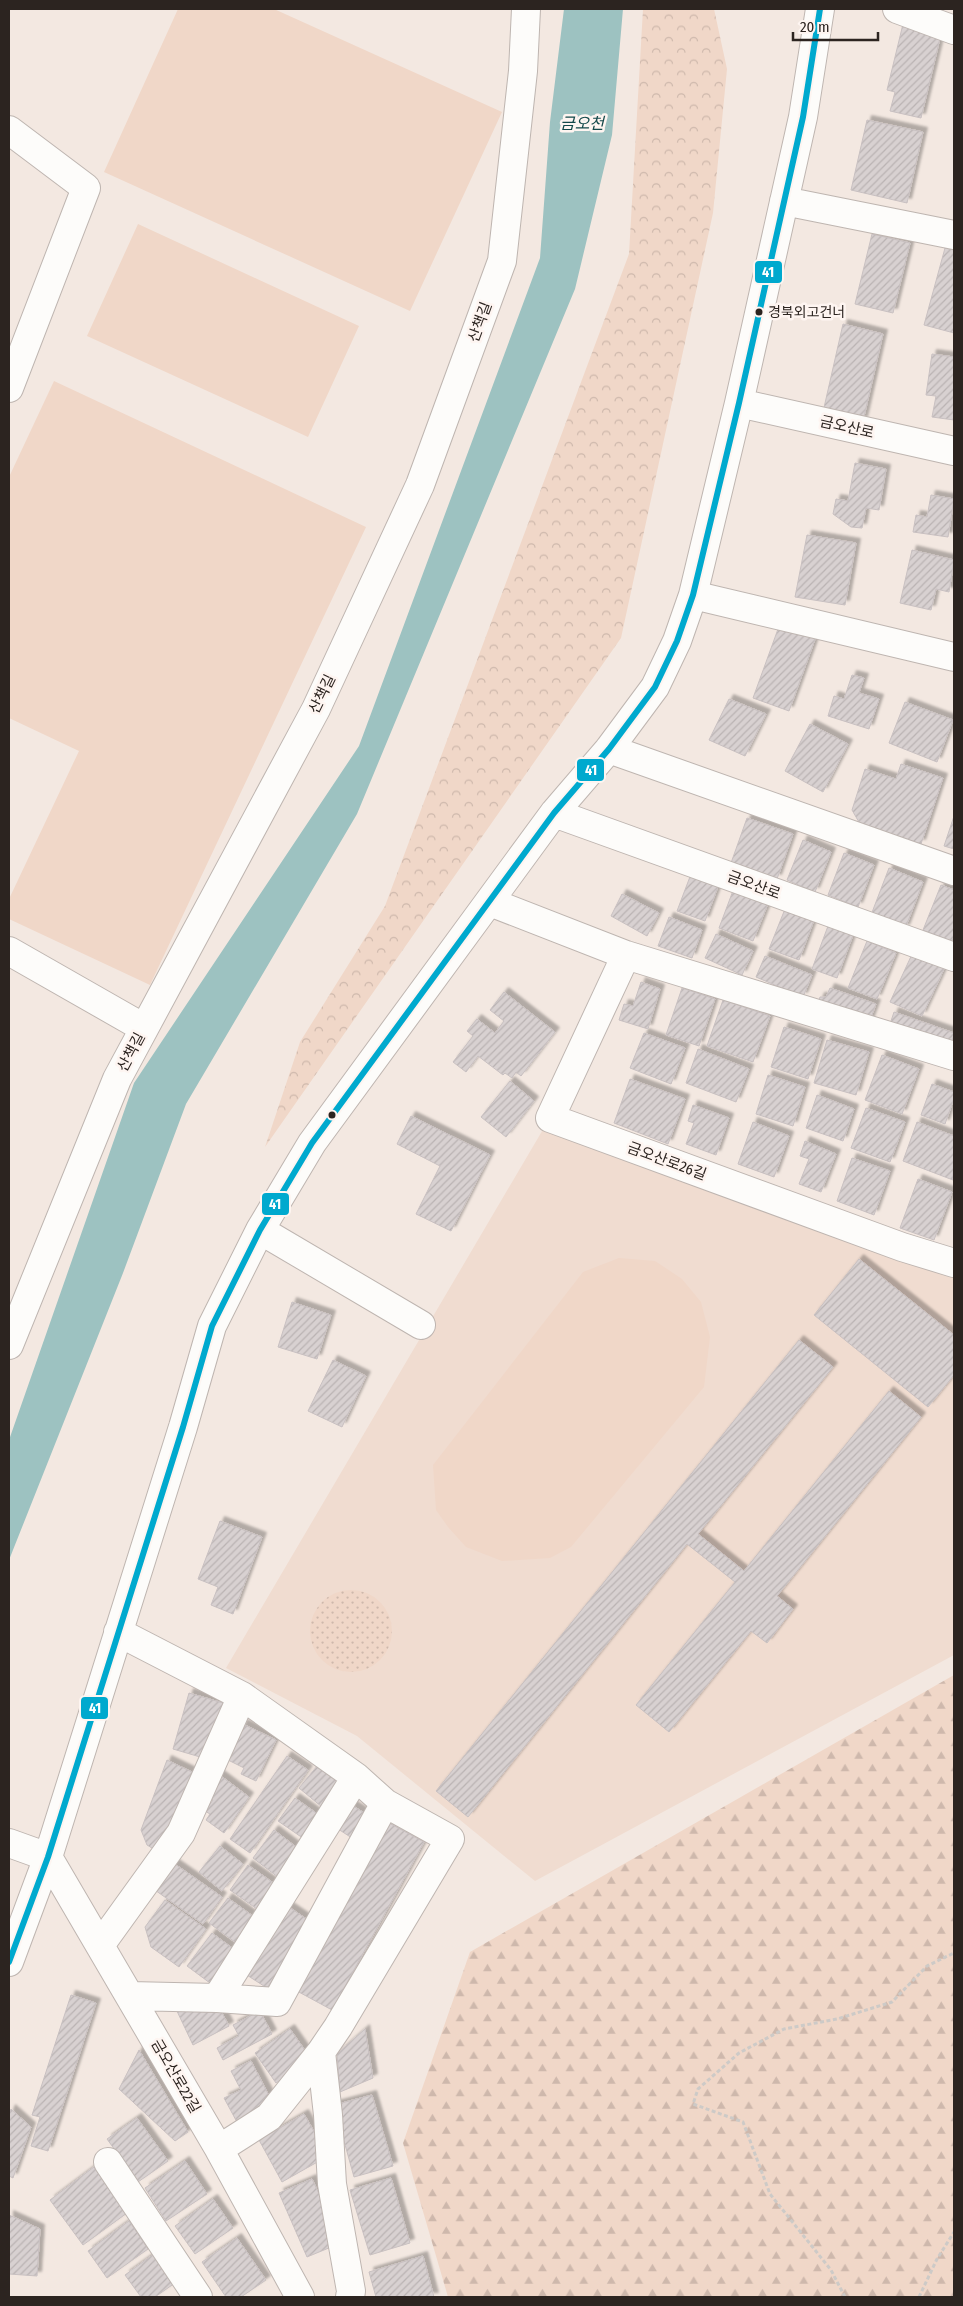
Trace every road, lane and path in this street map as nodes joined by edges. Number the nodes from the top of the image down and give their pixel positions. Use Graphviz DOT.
graph roads {
  1 [pos="526,9"];
  2 [pos="820,9"];
  3 [pos="836,9"];
  4 [pos="897,9"];
  5 [pos="954,30"];
  6 [pos="803,117"];
  7 [pos="9,130"];
  8 [pos="784,201"];
  9 [pos="954,235"];
  10 [pos="9,388"];
  11 [pos="739,403"];
  12 [pos="954,451"];
  13 [pos="693,595"];
  14 [pos="954,658"];
  15 [pos="609,749"];
  16 [pos="554,813"];
  17 [pos="954,871"];
  18 [pos="490,902"];
  19 [pos="9,951"];
  20 [pos="626,955"];
  21 [pos="954,957"];
  22 [pos="144,1028"];
  23 [pos="954,1056"];
  24 [pos="260,1230"];
  25 [pos="954,1263"];
  26 [pos="421,1325"];
  27 [pos="9,1345"];
  28 [pos="118,1632"];
  29 [pos="242,1696"];
  30 [pos="356,1778"];
  31 [pos="385,1803"];
  32 [pos="9,1842"];
  33 [pos="48,1857"];
  34 [pos="101,1944"];
  35 [pos="954,1954"];
  36 [pos="9,1962"];
  37 [pos="130,1996"];
  38 [pos="217,1998"];
  39 [pos="321,2052"];
  40 [pos="218,2149"];
  41 [pos="108,2162"];
  42 [pos="954,2232"];
  43 [pos="198,2297"];
  44 [pos="300,2297"];
  45 [pos="350,2297"];
  46 [pos="845,2297"];
  47 [pos="919,2297"];
  1 -- 22 [label="street, 산책길"];
  2 -- 6 [label="street"];
  3 -- 6 [label="street"];
  4 -- 5 [label="street"];
  6 -- 8 [label="street"];
  7 -- 10 [label="street"];
  8 -- 9 [label="street"];
  8 -- 11 [label="street"];
  11 -- 12 [label="street, 금오산로"];
  11 -- 13 [label="street"];
  13 -- 14 [label="street"];
  13 -- 15 [label="street"];
  15 -- 16 [label="street"];
  15 -- 17 [label="street"];
  16 -- 18 [label="street"];
  16 -- 21 [label="street, 금오산로"];
  18 -- 20 [label="street"];
  18 -- 24 [label="street"];
  19 -- 22 [label="street"];
  20 -- 23 [label="street"];
  20 -- 25 [label="street, 금오산로26길"];
  22 -- 27 [label="street, 산책길"];
  24 -- 26 [label="street"];
  24 -- 28 [label="street"];
  28 -- 29 [label="street"];
  28 -- 33 [label="street"];
  29 -- 30 [label="street"];
  29 -- 34 [label="street"];
  30 -- 31 [label="street"];
  30 -- 38 [label="street"];
  31 -- 38 [label="street"];
  31 -- 39 [label="street"];
  32 -- 33 [label="street"];
  33 -- 34 [label="street, 금오산로22길"];
  33 -- 36 [label="street"];
  34 -- 37 [label="street, 금오산로22길"];
  35 -- 46 [label="path"];
  37 -- 38 [label="street"];
  37 -- 40 [label="street, 금오산로22길"];
  39 -- 40 [label="street"];
  39 -- 45 [label="street"];
  40 -- 44 [label="street, 금오산로22길"];
  41 -- 43 [label="street"];
  42 -- 47 [label="path"];
}
